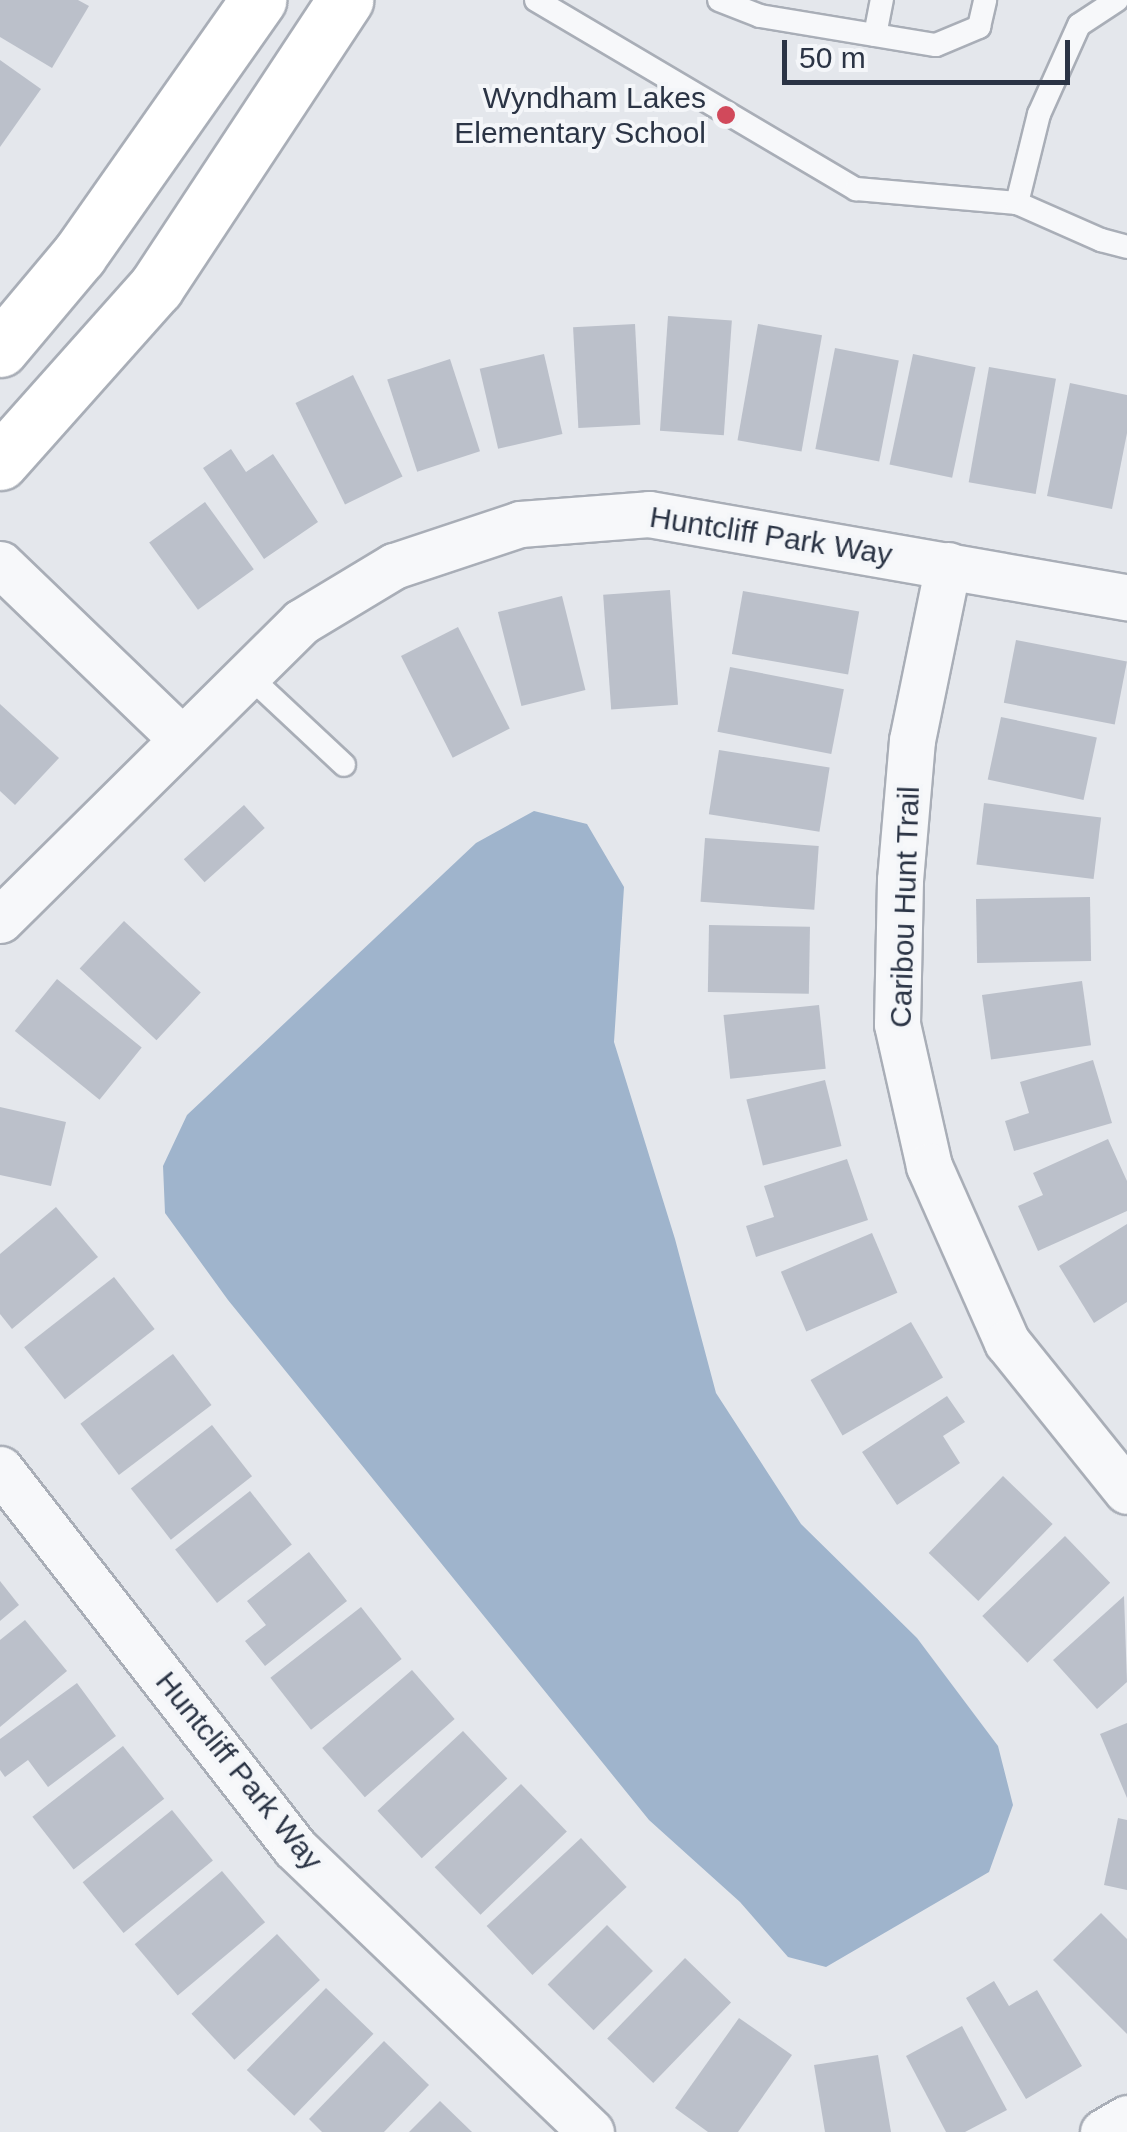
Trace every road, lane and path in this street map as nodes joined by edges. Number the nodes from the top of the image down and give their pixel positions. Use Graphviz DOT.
graph roads {
  1 [pos="258,0"];
  2 [pos="345,0"];
  3 [pos="536,0"];
  4 [pos="720,0"];
  5 [pos="882,0"];
  6 [pos="985,0"];
  7 [pos="1116,0"];
  8 [pos="764,8"];
  9 [pos="875,35"];
  10 [pos="1017,203"];
  11 [pos="1127,247"];
  12 [pos="0,349"];
  13 [pos="0,462"];
  14 [pos="0,564"];
  15 [pos="948,564"];
  16 [pos="1127,597"];
  17 [pos="249,676"];
  18 [pos="182,739"];
  19 [pos="344,766"];
  20 [pos="0,920"];
  21 [pos="0,1469"];
  22 [pos="1127,1491"];
  23 [pos="1127,2118"];
  24 [pos="592,2132"];
  25 [pos="1103,2132"];
  1 -- 12 [label="street"];
  2 -- 13 [label="street"];
  3 -- 10 [label="lane"];
  4 -- 8 [label="lane"];
  5 -- 9 [label="lane"];
  6 -- 9 [label="lane"];
  7 -- 10 [label="lane"];
  8 -- 9 [label="lane"];
  10 -- 11 [label="lane"];
  14 -- 18 [label="street"];
  15 -- 16 [label="street, Huntcliff Park Way"];
  15 -- 17 [label="street, Huntcliff Park Way"];
  15 -- 22 [label="street, Caribou Hunt Trail"];
  17 -- 18 [label="street, Huntcliff Park Way"];
  17 -- 19 [label="lane"];
  18 -- 20 [label="street, Huntcliff Park Way"];
  21 -- 24 [label="street, Huntcliff Park Way"];
  23 -- 25 [label="street"];
}
